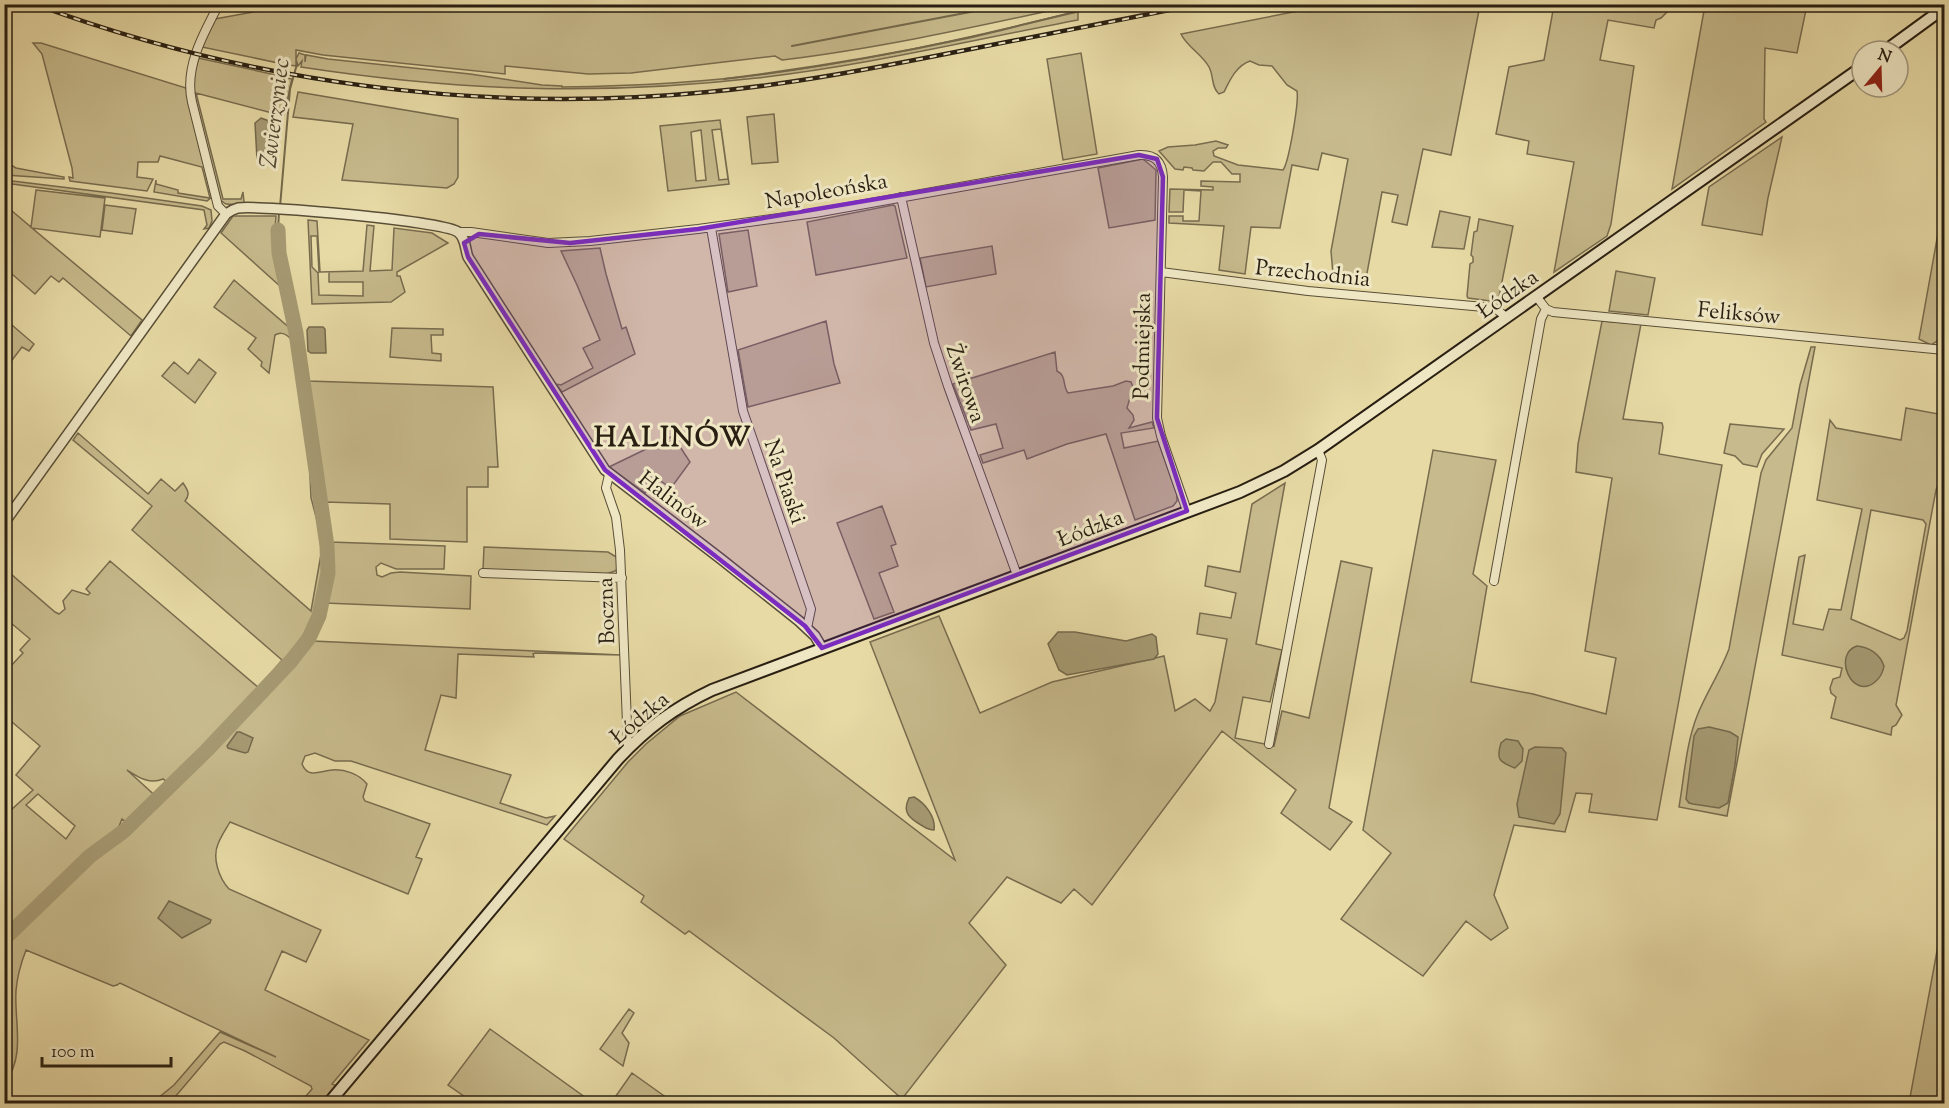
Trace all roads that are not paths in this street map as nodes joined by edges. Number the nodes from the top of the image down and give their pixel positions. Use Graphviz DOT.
graph roads {
  1 [pos="219,4"];
  2 [pos="1944,8"];
  3 [pos="1901,39"];
  4 [pos="1850,75"];
  5 [pos="1163,177"];
  6 [pos="901,197"];
  7 [pos="226,214"];
  8 [pos="711,228"];
  9 [pos="458,232"];
  10 [pos="479,234"];
  11 [pos="464,243"];
  12 [pos="1161,272"];
  13 [pos="1536,296"];
  14 [pos="1546,309"];
  15 [pos="1506,317"];
  16 [pos="1943,348"];
  17 [pos="1318,450"];
  18 [pos="609,475"];
  19 [pos="1187,511"];
  20 [pos="4,523"];
  21 [pos="483,573"];
  22 [pos="1017,575"];
  23 [pos="622,578"];
  24 [pos="1494,581"];
  25 [pos="803,625"];
  26 [pos="822,648"];
  27 [pos="1269,744"];
  28 [pos="628,748"];
  29 [pos="328,1104"];
  1 -- 7 [label="street"];
  2 -- 3 [label="main road"];
  4 -- 13 [label="main road, Łódzka"];
  5 -- 6 [label="street, Napoleońska"];
  5 -- 12 [label="street, Podmiejska"];
  6 -- 8 [label="street, Napoleońska"];
  6 -- 22 [label="street, Żwirowa"];
  7 -- 9 [label="street, Napoleońska"];
  7 -- 20 [label="street"];
  8 -- 10 [label="street, Napoleońska"];
  8 -- 25 [label="street, Na Piaski"];
  9 -- 10 [label="street, Napoleońska"];
  9 -- 11 [label="street, Halinów"];
  10 -- 11 [label="street"];
  11 -- 18 [label="street, Halinów"];
  12 -- 15 [label="street, Przechodnia"];
  12 -- 19 [label="street, Podmiejska"];
  13 -- 14 [label="street"];
  13 -- 15 [label="main road, Łódzka"];
  14 -- 16 [label="street, Feliksów"];
  14 -- 24 [label="street"];
  15 -- 17 [label="main road, Łódzka"];
  17 -- 19 [label="main road, Łódzka"];
  17 -- 27 [label="street"];
  18 -- 23 [label="street, Boczna"];
  18 -- 25 [label="street, Halinów"];
  19 -- 22 [label="main road, Łódzka"];
  21 -- 23 [label="street"];
  22 -- 26 [label="main road, Łódzka"];
  23 -- 28 [label="street, Boczna"];
  25 -- 26 [label="street, Halinów"];
  26 -- 28 [label="main road, Łódzka"];
  28 -- 29 [label="main road, Łódzka"];
}
